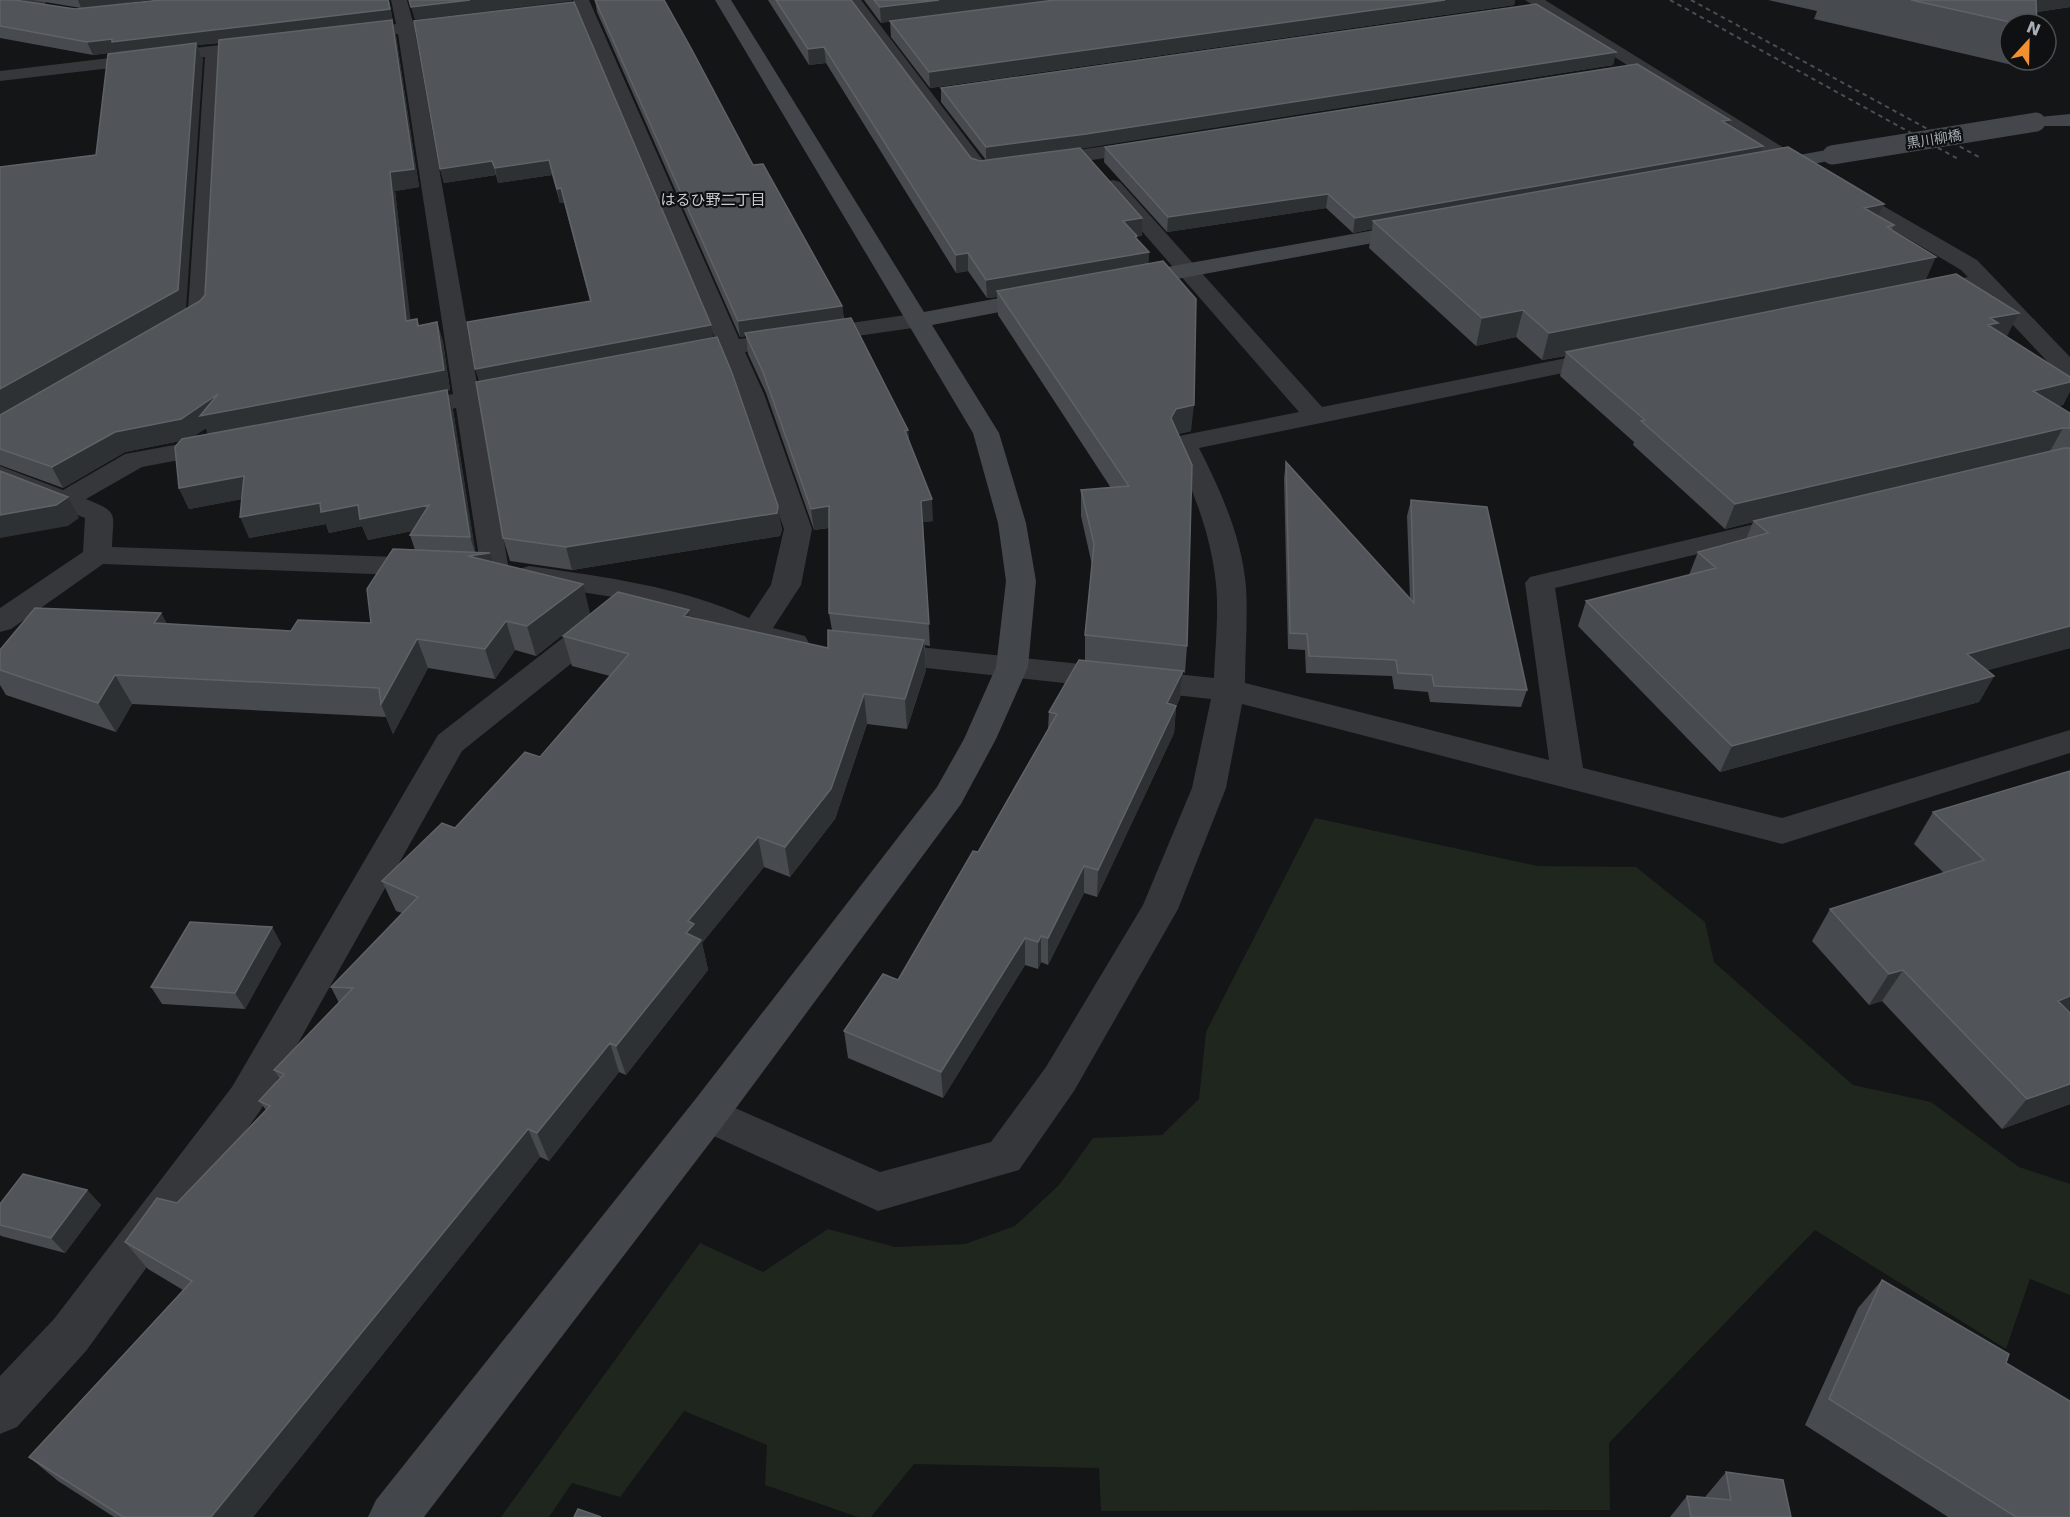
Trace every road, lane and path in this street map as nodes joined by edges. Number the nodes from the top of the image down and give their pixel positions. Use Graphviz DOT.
graph roads {
  1 [pos="399,0"];
  2 [pos="723,0"];
  3 [pos="852,0"];
  4 [pos="0,3"];
  5 [pos="36,5"];
  6 [pos="586,5"];
  7 [pos="1534,6"];
  8 [pos="0,16"];
  9 [pos="477,20"];
  10 [pos="406,28"];
  11 [pos="327,38"];
  12 [pos="282,43"];
  13 [pos="214,51"];
  14 [pos="1644,68"];
  15 [pos="1620,72"];
  16 [pos="3,76"];
  17 [pos="950,92"];
  18 [pos="0,95"];
  19 [pos="926,96"];
  20 [pos="2070,120"];
  21 [pos="1168,143"];
  22 [pos="1086,156"];
  23 [pos="1793,162"];
  24 [pos="1746,170"];
  25 [pos="1431,226"];
  26 [pos="1185,270"];
  27 [pos="1985,280"];
  28 [pos="1104,285"];
  29 [pos="1058,294"];
  30 [pos="1903,297"];
  31 [pos="920,320"];
  32 [pos="150,342"];
  33 [pos="731,347"];
  34 [pos="1633,352"];
  35 [pos="651,363"];
  36 [pos="2070,370"];
  37 [pos="548,383"];
  38 [pos="468,398"];
  39 [pos="387,413"];
  40 [pos="1316,416"];
  41 [pos="238,441"];
  42 [pos="0,474"];
  43 [pos="66,499"];
  44 [pos="1818,518"];
  45 [pos="97,555"];
  46 [pos="472,569"];
  47 [pos="641,592"];
  48 [pos="0,622"];
  49 [pos="756,633"];
  50 [pos="820,647"];
  51 [pos="856,650"];
  52 [pos="1011,667"];
  53 [pos="1229,690"];
  54 [pos="2070,741"];
  55 [pos="1568,778"];
  56 [pos="708,1114"];
  57 [pos="0,1410"];
  58 [pos="393,1517"];
  1 -- 10 [label="street"];
  2 -- 31 [label="street"];
  3 -- 19 [label="street"];
  4 -- 5 [label="street"];
  5 -- 8 [label="street"];
  6 -- 33 [label="street"];
  7 -- 14 [label="street"];
  9 -- 10 [label="street"];
  10 -- 11 [label="street"];
  10 -- 38 [label="street"];
  12 -- 13 [label="street"];
  13 -- 16 [label="street"];
  13 -- 32 [label="street"];
  14 -- 15 [label="street"];
  14 -- 23 [label="street"];
  16 -- 18 [label="street"];
  17 -- 19 [label="street"];
  19 -- 22 [label="street"];
  20 -- 23 [label="street, 黒川柳橋, bridge"];
  21 -- 22 [label="street"];
  22 -- 26 [label="street"];
  23 -- 24 [label="street, 黒川柳橋"];
  23 -- 27 [label="street"];
  25 -- 26 [label="street"];
  26 -- 28 [label="street"];
  26 -- 40 [label="street"];
  27 -- 30 [label="street"];
  27 -- 36 [label="street"];
  29 -- 31 [label="street"];
  31 -- 33 [label="street"];
  31 -- 52 [label="street"];
  33 -- 35 [label="street"];
  33 -- 49 [label="street"];
  34 -- 40 [label="street"];
  37 -- 38 [label="street"];
  38 -- 39 [label="street"];
  38 -- 46 [label="street"];
  40 -- 53 [label="street"];
  41 -- 43 [label="street"];
  42 -- 43 [label="street"];
  43 -- 45 [label="street"];
  44 -- 55 [label="street"];
  45 -- 46 [label="street"];
  45 -- 48 [label="street"];
  46 -- 47 [label="street"];
  47 -- 49 [label="street"];
  47 -- 57 [label="street"];
  49 -- 50 [label="street"];
  51 -- 52 [label="street"];
  52 -- 53 [label="street"];
  52 -- 56 [label="street"];
  53 -- 55 [label="street"];
  53 -- 56 [label="street"];
  54 -- 55 [label="street"];
  56 -- 58 [label="street"];
}
